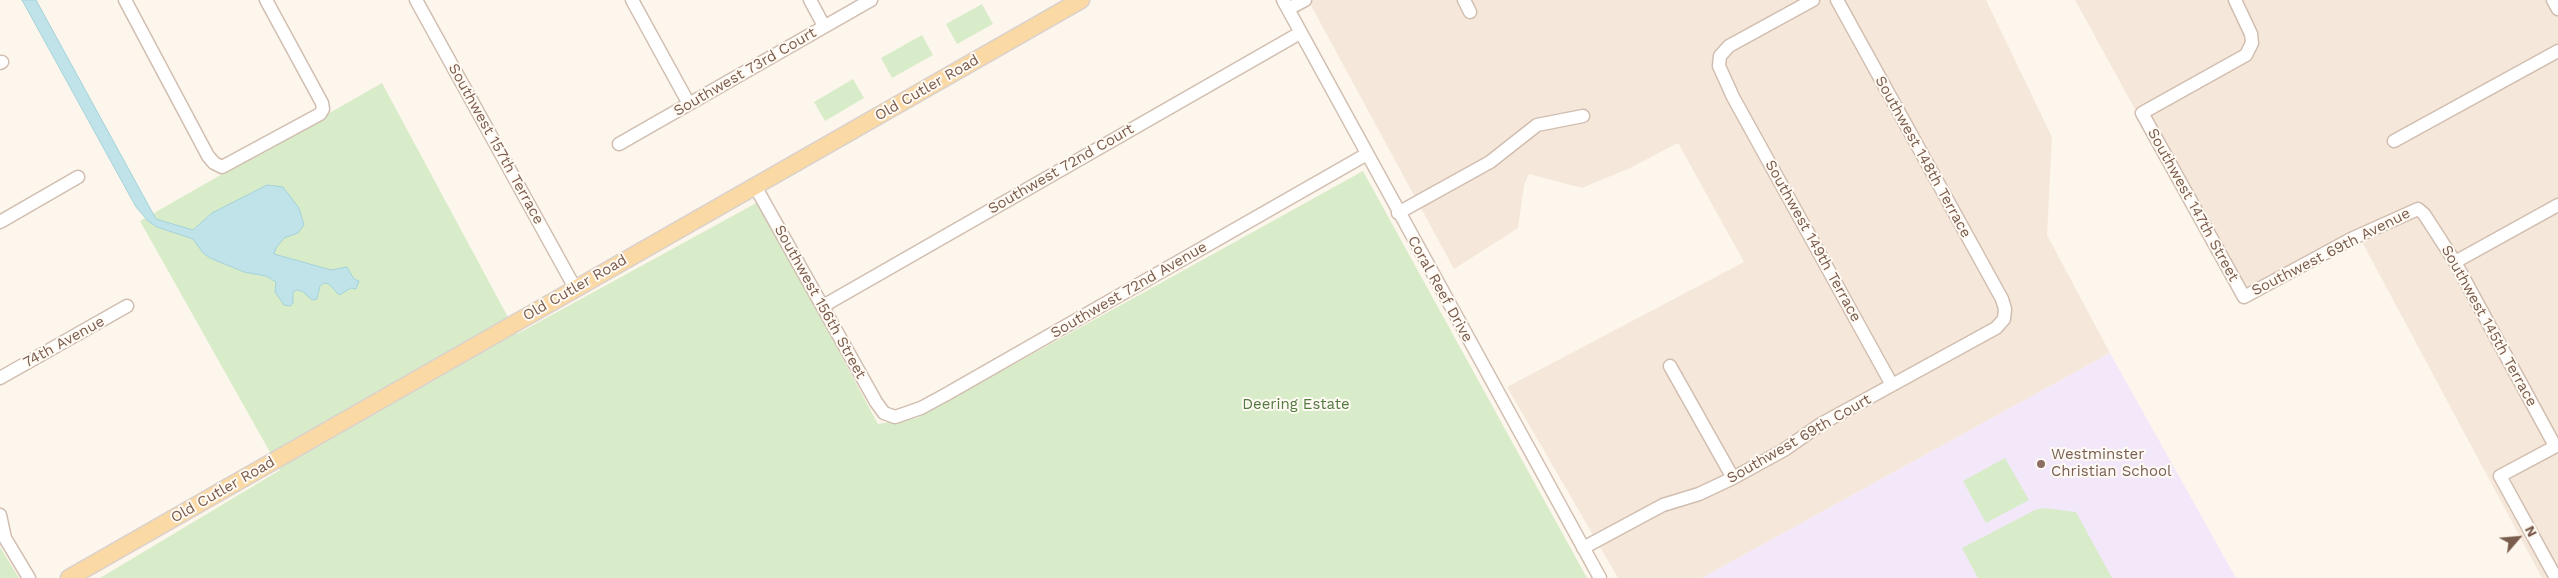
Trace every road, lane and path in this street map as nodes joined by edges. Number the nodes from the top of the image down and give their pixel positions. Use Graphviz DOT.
graph roads {
  1 [pos="125,0"];
  2 [pos="266,0"];
  3 [pos="416,0"];
  4 [pos="632,0"];
  5 [pos="810,0"];
  6 [pos="871,0"];
  7 [pos="1081,0"];
  8 [pos="1305,0"];
  9 [pos="1464,0"];
  10 [pos="1813,0"];
  11 [pos="1837,0"];
  12 [pos="2235,0"];
  13 [pos="2553,0"];
  14 [pos="1285,5"];
  15 [pos="2558,9"];
  16 [pos="1470,12"];
  17 [pos="824,26"];
  18 [pos="1300,32"];
  19 [pos="2558,51"];
  20 [pos="689,104"];
  21 [pos="1583,116"];
  22 [pos="2394,140"];
  23 [pos="619,144"];
  24 [pos="1367,154"];
  25 [pos="78,177"];
  26 [pos="755,186"];
  27 [pos="2558,205"];
  28 [pos="2418,209"];
  29 [pos="1398,213"];
  30 [pos="0,222"];
  31 [pos="2455,262"];
  32 [pos="575,288"];
  33 [pos="2244,297"];
  34 [pos="127,306"];
  35 [pos="823,306"];
  36 [pos="2005,315"];
  37 [pos="1670,366"];
  38 [pos="0,378"];
  39 [pos="1892,385"];
  40 [pos="888,416"];
  41 [pos="2557,446"];
  42 [pos="1733,478"];
  43 [pos="0,515"];
  44 [pos="1583,548"];
  45 [pos="29,578"];
  46 [pos="69,578"];
  47 [pos="1600,578"];
  48 [pos="2556,578"];
  1 -- 2 [label="street"];
  3 -- 32 [label="street, Southwest 157th Terrace"];
  4 -- 20 [label="street"];
  5 -- 17 [label="street"];
  6 -- 17 [label="street, Southwest 73rd Court"];
  7 -- 26 [label="main road, Old Cutler Road"];
  8 -- 14 [label="street"];
  9 -- 16 [label="street"];
  10 -- 39 [label="street, Southwest 149th Terrace"];
  11 -- 36 [label="street, Southwest 148th Terrace"];
  12 -- 33 [label="street, Southwest 147th Street"];
  13 -- 15 [label="street"];
  14 -- 18 [label="street, Coral Reef Drive"];
  17 -- 20 [label="street, Southwest 73rd Court"];
  18 -- 24 [label="street, Coral Reef Drive"];
  18 -- 35 [label="street, Southwest 72nd Court"];
  19 -- 22 [label="street"];
  20 -- 23 [label="street, Southwest 73rd Court"];
  21 -- 29 [label="street"];
  24 -- 29 [label="street, Coral Reef Drive"];
  24 -- 40 [label="street, Southwest 72nd Avenue"];
  25 -- 30 [label="street"];
  26 -- 32 [label="main road, Old Cutler Road"];
  26 -- 35 [label="street, Southwest 156th Street"];
  27 -- 31 [label="street"];
  28 -- 31 [label="street, Southwest 145th Terrace"];
  28 -- 33 [label="street, Southwest 69th Avenue"];
  29 -- 44 [label="street, Coral Reef Drive"];
  31 -- 41 [label="street, Southwest 145th Terrace"];
  32 -- 46 [label="main road, Old Cutler Road"];
  34 -- 38 [label="street, 74th Avenue"];
  35 -- 40 [label="street, Southwest 156th Street"];
  36 -- 39 [label="street, Southwest 69th Court"];
  37 -- 42 [label="street"];
  39 -- 42 [label="street, Southwest 69th Court"];
  41 -- 48 [label="street"];
  42 -- 44 [label="street, Southwest 69th Court"];
  43 -- 45 [label="street"];
  44 -- 47 [label="street, Coral Reef Drive"];
}
